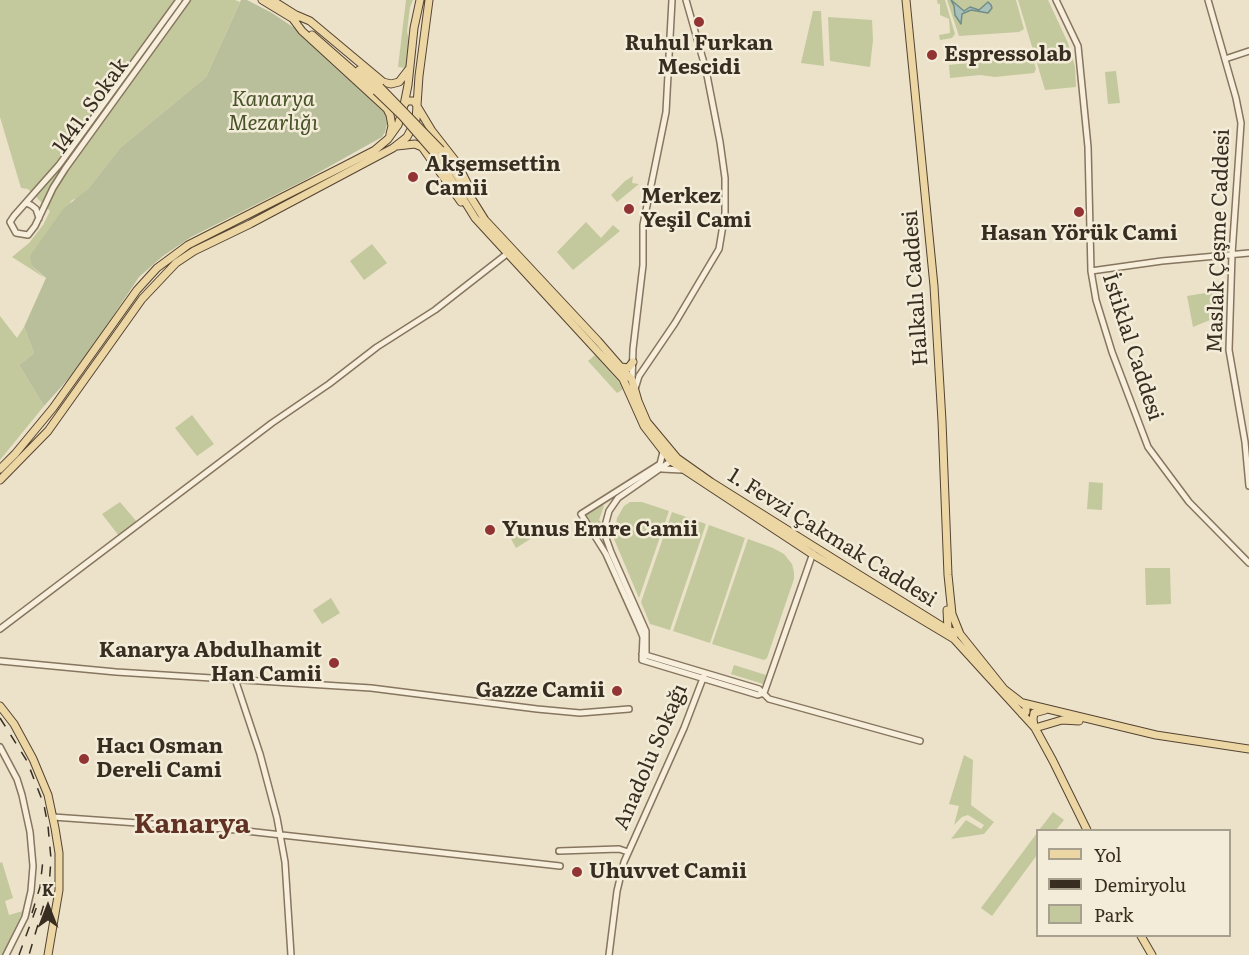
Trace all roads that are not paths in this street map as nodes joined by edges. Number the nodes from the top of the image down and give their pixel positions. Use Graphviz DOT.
graph roads {
  1 [pos="179,0"];
  2 [pos="187,0"];
  3 [pos="262,0"];
  4 [pos="272,0"];
  5 [pos="420,0"];
  6 [pos="429,0"];
  7 [pos="672,0"];
  8 [pos="686,0"];
  9 [pos="906,0"];
  10 [pos="1056,0"];
  11 [pos="1208,0"];
  12 [pos="295,17"];
  13 [pos="1249,51"];
  14 [pos="1225,59"];
  15 [pos="410,67"];
  16 [pos="417,104"];
  17 [pos="404,105"];
  18 [pos="393,128"];
  19 [pos="407,137"];
  20 [pos="420,146"];
  21 [pos="393,148"];
  22 [pos="439,152"];
  23 [pos="26,203"];
  24 [pos="478,208"];
  25 [pos="475,218"];
  26 [pos="39,220"];
  27 [pos="508,253"];
  28 [pos="1249,253"];
  29 [pos="1232,254"];
  30 [pos="1090,271"];
  31 [pos="633,362"];
  32 [pos="621,367"];
  33 [pos="631,378"];
  34 [pos="667,452"];
  35 [pos="674,460"];
  36 [pos="0,469"];
  37 [pos="686,469"];
  38 [pos="660,470"];
  39 [pos="0,480"];
  40 [pos="640,480"];
  41 [pos="1249,486"];
  42 [pos="804,545"];
  43 [pos="814,551"];
  44 [pos="1249,565"];
  45 [pos="948,575"];
  46 [pos="945,628"];
  47 [pos="0,629"];
  48 [pos="957,637"];
  49 [pos="644,657"];
  50 [pos="0,661"];
  51 [pos="704,675"];
  52 [pos="235,679"];
  53 [pos="764,693"];
  54 [pos="1023,703"];
  55 [pos="0,706"];
  56 [pos="629,709"];
  57 [pos="1047,709"];
  58 [pos="1022,714"];
  59 [pos="1035,728"];
  60 [pos="920,741"];
  61 [pos="0,747"];
  62 [pos="1249,751"];
  63 [pos="53,817"];
  64 [pos="1086,829"];
  65 [pos="280,835"];
  66 [pos="559,851"];
  67 [pos="628,852"];
  68 [pos="560,866"];
  69 [pos="1142,937"];
  70 [pos="6,955"];
  71 [pos="48,955"];
  72 [pos="291,955"];
  73 [pos="609,955"];
  74 [pos="1152,955"];
  1 -- 23 [label="street, 1441. Sokak"];
  2 -- 26 [label="street, 1441. Sokak"];
  3 -- 12 [label="main road"];
  4 -- 12 [label="main road"];
  5 -- 15 [label="main road"];
  6 -- 16 [label="main road"];
  7 -- 31 [label="street"];
  8 -- 33 [label="street"];
  9 -- 45 [label="main road, Halkalı Caddesi"];
  10 -- 30 [label="street, İstiklal Caddesi"];
  11 -- 14 [label="street, Maslak Çeşme Caddesi"];
  12 -- 15 [label="main road"];
  12 -- 18 [label="main road"];
  12 -- 22 [label="main road, bridge"];
  13 -- 14 [label="street"];
  14 -- 29 [label="street, Maslak Çeşme Caddesi"];
  15 -- 17 [label="main road"];
  16 -- 17 [label="main road"];
  16 -- 19 [label="main road"];
  16 -- 24 [label="main road"];
  17 -- 18 [label="main road"];
  18 -- 19 [label="main road"];
  18 -- 36 [label="main road"];
  19 -- 20 [label="main road"];
  19 -- 21 [label="main road"];
  20 -- 21 [label="main road"];
  20 -- 25 [label="main road"];
  21 -- 39 [label="main road"];
  22 -- 24 [label="main road"];
  22 -- 25 [label="main road"];
  23 -- 26 [label="street"];
  23 -- 26 [label="street, 1441. Sokak"];
  24 -- 32 [label="main road"];
  25 -- 27 [label="main road"];
  27 -- 33 [label="main road"];
  27 -- 47 [label="street"];
  28 -- 29 [label="street"];
  29 -- 30 [label="street"];
  29 -- 41 [label="street, Maslak Çeşme Caddesi"];
  30 -- 44 [label="street, İstiklal Caddesi"];
  31 -- 32 [label="main road"];
  31 -- 33 [label="street"];
  32 -- 33 [label="main road"];
  33 -- 34 [label="main road"];
  33 -- 34 [label="main road"];
  34 -- 35 [label="main road"];
  34 -- 40 [label="street"];
  35 -- 37 [label="main road"];
  35 -- 38 [label="street"];
  37 -- 38 [label="street"];
  37 -- 42 [label="main road, 1. Fevzi Çakmak Caddesi"];
  37 -- 42 [label="main road"];
  38 -- 40 [label="street"];
  40 -- 49 [label="street"];
  40 -- 49 [label="street"];
  42 -- 43 [label="main road"];
  43 -- 46 [label="main road, 1. Fevzi Çakmak Caddesi"];
  43 -- 48 [label="main road"];
  43 -- 53 [label="street"];
  45 -- 46 [label="main road, Halkalı Caddesi"];
  45 -- 48 [label="main road, Halkalı Caddesi"];
  46 -- 48 [label="main road, Halkalı Caddesi"];
  48 -- 54 [label="main road, Halkalı Caddesi"];
  48 -- 58 [label="main road, Halkalı Caddesi"];
  49 -- 51 [label="street, Anadolu Sokağı"];
  50 -- 52 [label="street"];
  51 -- 53 [label="street, Anadolu Sokağı"];
  51 -- 67 [label="street, Anadolu Sokağı"];
  52 -- 56 [label="street"];
  52 -- 65 [label="street"];
  53 -- 60 [label="street, Anadolu Sokağı"];
  54 -- 57 [label="main road"];
  54 -- 58 [label="main road"];
  55 -- 63 [label="main road"];
  57 -- 59 [label="main road"];
  57 -- 62 [label="main road"];
  58 -- 59 [label="main road, Halkalı Caddesi"];
  59 -- 62 [label="main road"];
  59 -- 64 [label="main road, Halkalı Caddesi"];
  61 -- 70 [label="street"];
  63 -- 65 [label="street"];
  63 -- 71 [label="main road"];
  65 -- 68 [label="street"];
  65 -- 72 [label="street"];
  66 -- 67 [label="street"];
  67 -- 73 [label="street, Anadolu Sokağı"];
  69 -- 74 [label="main road"];
}
